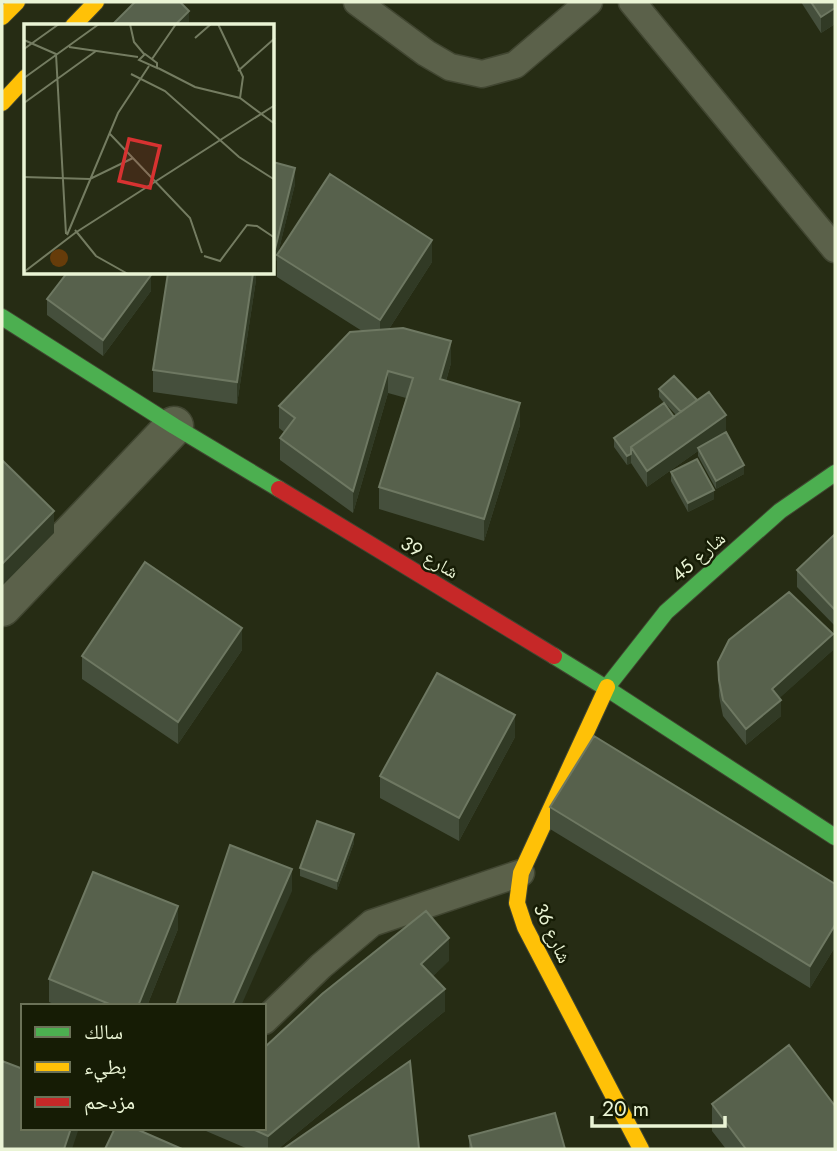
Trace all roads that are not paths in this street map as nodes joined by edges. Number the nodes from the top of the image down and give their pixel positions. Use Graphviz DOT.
graph roads {
  1 [pos="17,2"];
  2 [pos="96,2"];
  3 [pos="356,2"];
  4 [pos="589,2"];
  5 [pos="632,2"];
  6 [pos="2,17"];
  7 [pos="75,24"];
  8 [pos="24,79"];
  9 [pos="2,103"];
  10 [pos="835,249"];
  11 [pos="2,317"];
  12 [pos="174,426"];
  13 [pos="835,473"];
  14 [pos="2,607"];
  15 [pos="606,688"];
  16 [pos="835,836"];
  17 [pos="521,873"];
  18 [pos="266,1019"];
  19 [pos="641,1149"];
  1 -- 6 [label="street"];
  2 -- 7 [label="street"];
  3 -- 4 [label="lane"];
  5 -- 10 [label="lane"];
  8 -- 9 [label="street"];
  11 -- 12 [label="street, شارع 39"];
  12 -- 14 [label="street"];
  12 -- 15 [label="street, شارع 39"];
  13 -- 15 [label="street, شارع 45"];
  15 -- 16 [label="street, شارع 39"];
  15 -- 17 [label="street, شارع 36"];
  17 -- 18 [label="lane"];
  17 -- 19 [label="street, شارع 36"];
}
